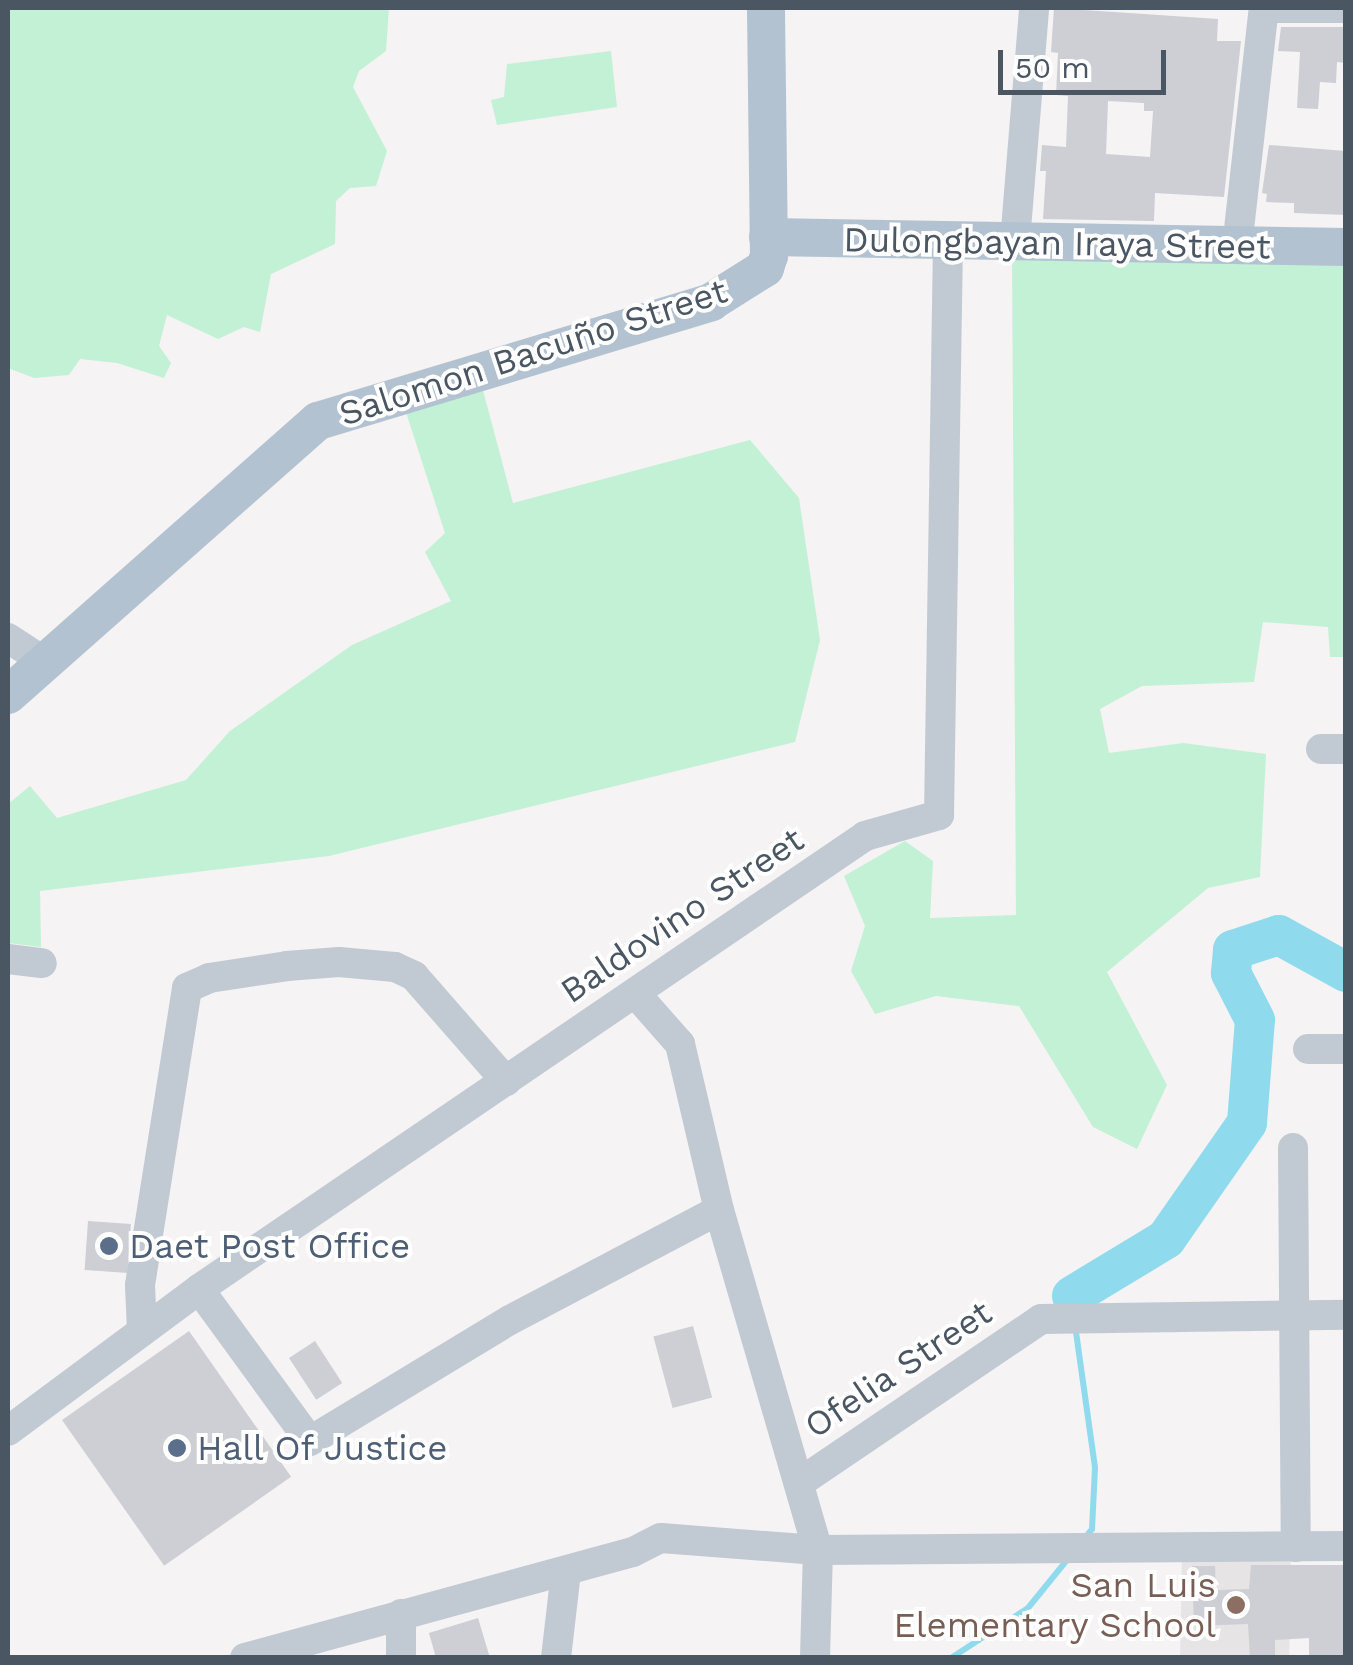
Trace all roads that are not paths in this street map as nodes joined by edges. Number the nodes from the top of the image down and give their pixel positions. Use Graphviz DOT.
graph roads {
  1 [pos="766,8"];
  2 [pos="1034,8"];
  3 [pos="1264,8"];
  4 [pos="1346,8"];
  5 [pos="768,238"];
  6 [pos="948,240"];
  7 [pos="1015,241"];
  8 [pos="1346,246"];
  9 [pos="1237,248"];
  10 [pos="8,638"];
  11 [pos="45,662"];
  12 [pos="8,695"];
  13 [pos="8,959"];
  14 [pos="42,963"];
  15 [pos="634,993"];
  16 [pos="1308,1049"];
  17 [pos="1346,1049"];
  18 [pos="506,1081"];
  19 [pos="1293,1148"];
  20 [pos="719,1210"];
  21 [pos="199,1289"];
  22 [pos="1346,1316"];
  23 [pos="1296,1317"];
  24 [pos="142,1331"];
  25 [pos="8,1431"];
  26 [pos="798,1483"];
  27 [pos="1346,1546"];
  28 [pos="1296,1547"];
  29 [pos="818,1550"];
  30 [pos="566,1571"];
  31 [pos="401,1614"];
  32 [pos="245,1658"];
  33 [pos="401,1658"];
  34 [pos="556,1658"];
  35 [pos="815,1658"];
  1 -- 5 [label="main road"];
  2 -- 7 [label="street"];
  3 -- 4 [label="street"];
  3 -- 9 [label="street"];
  5 -- 6 [label="main road, Dulongbayan Iraya Street"];
  5 -- 11 [label="main road, Salomon Bacuño Street"];
  6 -- 7 [label="main road, Dulongbayan Iraya Street"];
  6 -- 15 [label="street, Baldovino Street"];
  7 -- 9 [label="main road, Dulongbayan Iraya Street"];
  8 -- 9 [label="main road, Dulongbayan Iraya Street"];
  10 -- 11 [label="street"];
  11 -- 12 [label="main road, Salomon Bacuño Street"];
  13 -- 14 [label="street"];
  15 -- 18 [label="street, Baldovino Street"];
  15 -- 20 [label="street"];
  16 -- 17 [label="street"];
  18 -- 21 [label="street, Baldovino Street"];
  18 -- 24 [label="street"];
  19 -- 23 [label="street"];
  20 -- 21 [label="street"];
  20 -- 26 [label="street"];
  21 -- 24 [label="street, Baldovino Street"];
  22 -- 23 [label="street"];
  23 -- 26 [label="street, Ofelia Street"];
  23 -- 28 [label="street"];
  24 -- 25 [label="street, Baldovino Street"];
  26 -- 29 [label="street"];
  27 -- 28 [label="street"];
  28 -- 29 [label="street"];
  29 -- 30 [label="street"];
  29 -- 35 [label="street"];
  30 -- 31 [label="street"];
  30 -- 34 [label="street"];
  31 -- 32 [label="street"];
  31 -- 33 [label="street"];
}
